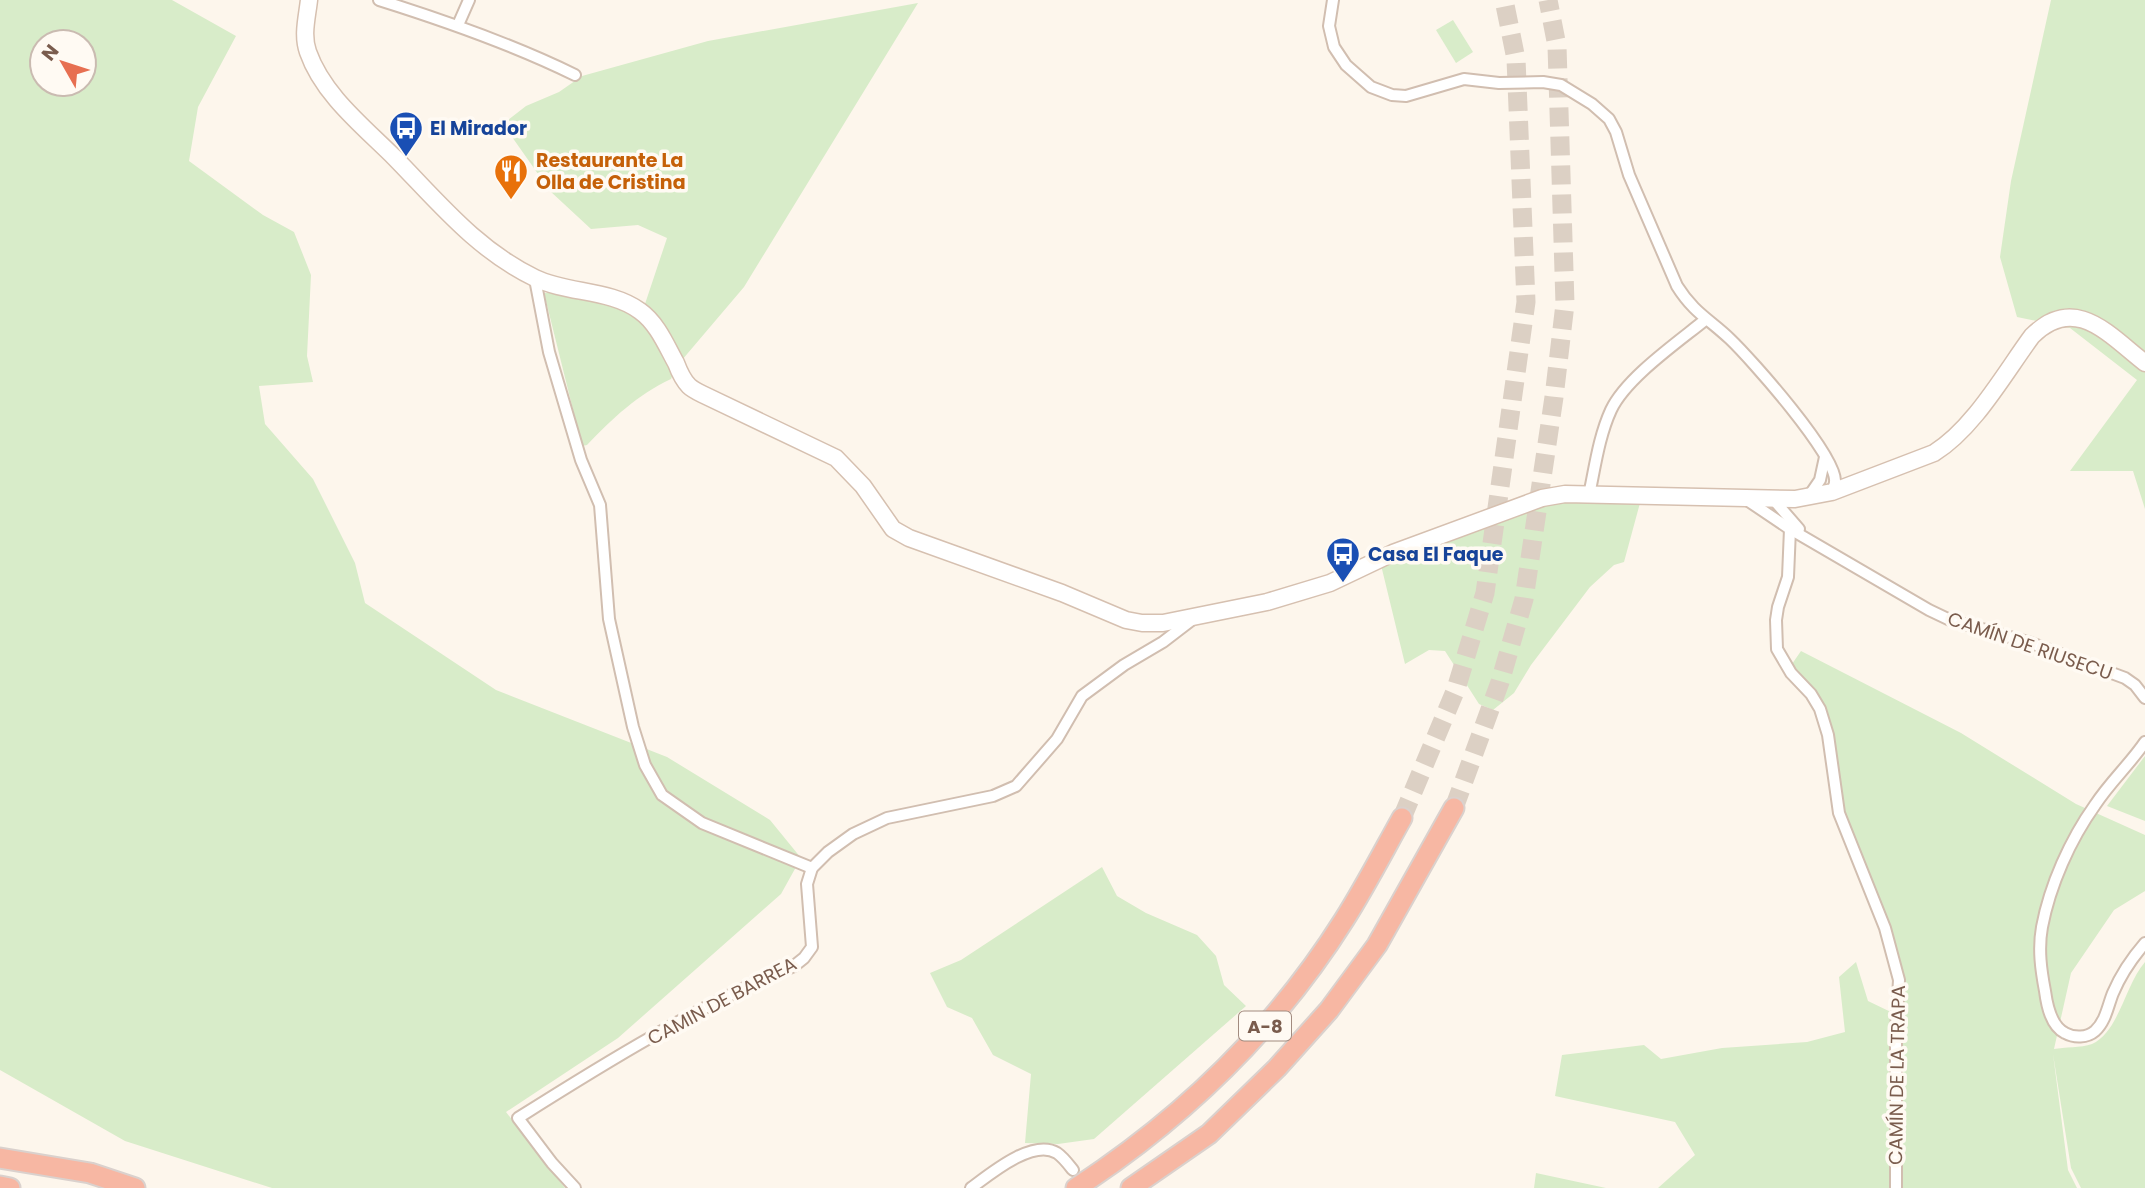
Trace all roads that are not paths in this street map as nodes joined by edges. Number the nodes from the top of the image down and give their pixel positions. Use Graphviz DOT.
graph roads {
  1 [pos="309,0"];
  2 [pos="379,0"];
  3 [pos="469,0"];
  4 [pos="1333,0"];
  5 [pos="457,25"];
  6 [pos="575,75"];
  7 [pos="536,279"];
  8 [pos="1705,320"];
  9 [pos="2145,363"];
  10 [pos="1824,463"];
  11 [pos="1832,492"];
  12 [pos="1589,495"];
  13 [pos="1741,497"];
  14 [pos="1772,498"];
  15 [pos="1802,498"];
  16 [pos="1777,519"];
  17 [pos="1791,525"];
  18 [pos="1197,617"];
  19 [pos="2145,698"];
  20 [pos="2145,742"];
  21 [pos="1454,808"];
  22 [pos="1402,818"];
  23 [pos="812,868"];
  24 [pos="2145,943"];
  25 [pos="0,1158"];
  26 [pos="1075,1179"];
  27 [pos="0,1186"];
  28 [pos="9,1188"];
  29 [pos="135,1188"];
  30 [pos="575,1188"];
  31 [pos="971,1188"];
  32 [pos="1131,1188"];
  33 [pos="1896,1188"];
  1 -- 7 [label="street"];
  2 -- 5 [label="street"];
  3 -- 5 [label="street"];
  4 -- 8 [label="street"];
  5 -- 6 [label="street"];
  7 -- 18 [label="street"];
  7 -- 23 [label="street"];
  8 -- 10 [label="street"];
  8 -- 12 [label="street"];
  9 -- 11 [label="street"];
  10 -- 11 [label="street"];
  10 -- 15 [label="street"];
  11 -- 15 [label="street"];
  12 -- 13 [label="street"];
  12 -- 18 [label="street"];
  13 -- 14 [label="street"];
  13 -- 16 [label="street, CAMÍN DE RIUSECU"];
  14 -- 15 [label="street"];
  14 -- 16 [label="street"];
  14 -- 17 [label="street, CAMÍN DE RIUSECU"];
  15 -- 17 [label="street"];
  16 -- 17 [label="street, CAMÍN DE RIUSECU"];
  17 -- 19 [label="street, CAMÍN DE RIUSECU"];
  17 -- 33 [label="street, CAMÍN DE LA TRAPA"];
  18 -- 23 [label="street"];
  20 -- 24 [label="street"];
  21 -- 32 [label="highway, A-8"];
  22 -- 26 [label="highway, A-8"];
  23 -- 30 [label="street, CAMIN DE BARREA"];
  25 -- 29 [label="highway"];
  26 -- 31 [label="street"];
  27 -- 28 [label="highway"];
}
